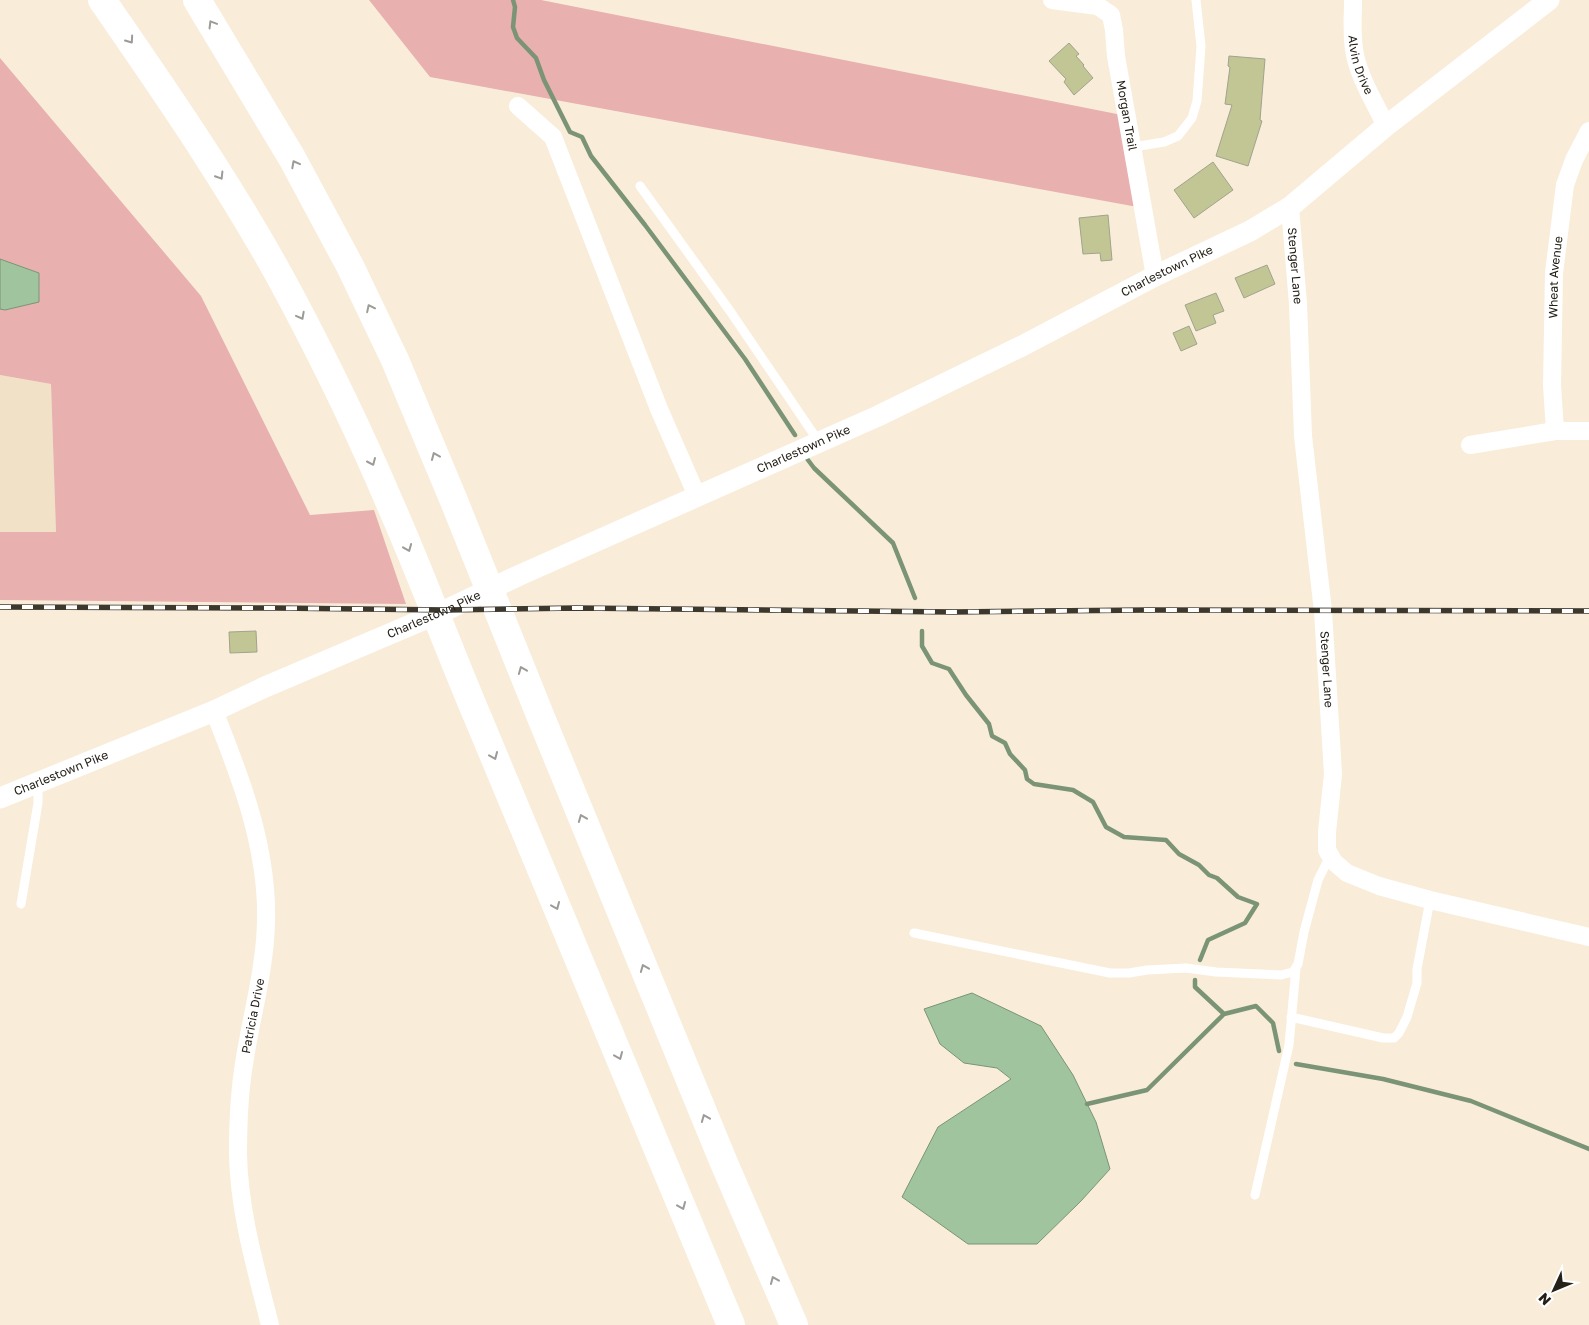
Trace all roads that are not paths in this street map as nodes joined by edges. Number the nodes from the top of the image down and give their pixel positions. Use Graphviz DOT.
graph roads {
  1 [pos="102,0"];
  2 [pos="196,0"];
  3 [pos="1052,0"];
  4 [pos="1196,0"];
  5 [pos="1353,0"];
  6 [pos="1549,0"];
  7 [pos="518,106"];
  8 [pos="1386,126"];
  9 [pos="1589,131"];
  10 [pos="1133,147"];
  11 [pos="640,186"];
  12 [pos="1290,207"];
  13 [pos="1154,276"];
  14 [pos="1555,431"];
  15 [pos="1589,431"];
  16 [pos="819,442"];
  17 [pos="1470,445"];
  18 [pos="697,496"];
  19 [pos="214,711"];
  20 [pos="38,782"];
  21 [pos="0,798"];
  22 [pos="1331,856"];
  23 [pos="1430,900"];
  24 [pos="20,904"];
  25 [pos="914,933"];
  26 [pos="1589,937"];
  27 [pos="1296,968"];
  28 [pos="1292,1016"];
  29 [pos="1255,1195"];
  30 [pos="270,1325"];
  31 [pos="731,1325"];
  32 [pos="794,1325"];
  1 -- 31 [label="highway, one-way"];
  32 -- 2 [label="highway, one-way"];
  3 -- 10 [label="street, Morgan Trail"];
  4 -- 10 [label="lane"];
  5 -- 8 [label="street, Alvin Drive"];
  6 -- 8 [label="street, Charlestown Pike"];
  7 -- 18 [label="street"];
  8 -- 12 [label="street, Charlestown Pike"];
  9 -- 14 [label="street, Wheat Avenue"];
  10 -- 13 [label="street, Morgan Trail"];
  11 -- 16 [label="lane"];
  12 -- 13 [label="street, Charlestown Pike"];
  12 -- 22 [label="street, Stenger Lane"];
  13 -- 16 [label="street, Charlestown Pike"];
  14 -- 15 [label="street"];
  14 -- 17 [label="street"];
  16 -- 18 [label="street, Charlestown Pike"];
  18 -- 19 [label="street, Charlestown Pike"];
  19 -- 20 [label="street, Charlestown Pike"];
  19 -- 30 [label="street, Patricia Drive"];
  20 -- 21 [label="street, Charlestown Pike"];
  20 -- 24 [label="lane"];
  22 -- 23 [label="street"];
  22 -- 27 [label="lane"];
  23 -- 26 [label="street"];
  23 -- 28 [label="lane"];
  25 -- 27 [label="lane"];
  27 -- 28 [label="lane"];
  28 -- 29 [label="lane"];
}
